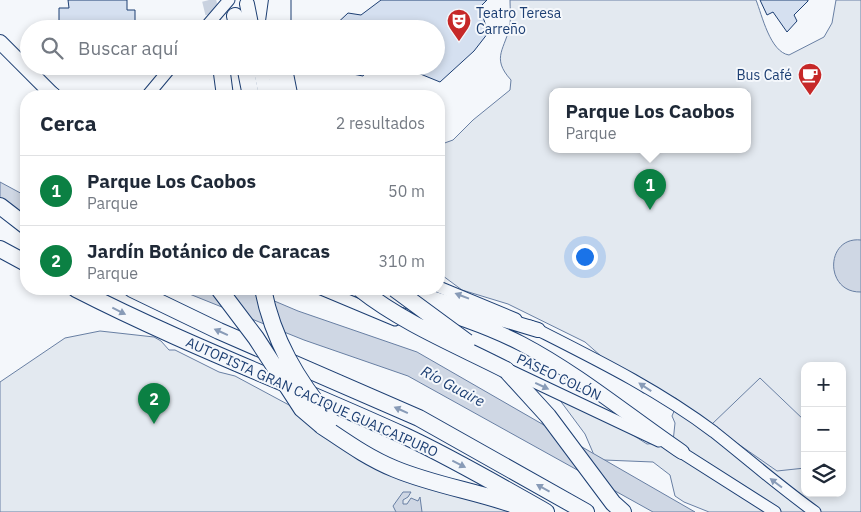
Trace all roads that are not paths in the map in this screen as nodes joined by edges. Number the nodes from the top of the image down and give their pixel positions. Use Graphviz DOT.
graph roads {
  1 [pos="228,0"];
  2 [pos="277,0"];
  3 [pos="285,0"];
  4 [pos="211,20"];
  5 [pos="274,20"];
  6 [pos="285,20"];
  7 [pos="0,42"];
  8 [pos="20,62"];
  9 [pos="32,75"];
  10 [pos="164,75"];
  11 [pos="219,75"];
  12 [pos="222,75"];
  13 [pos="247,75"];
  14 [pos="262,75"];
  15 [pos="276,75"];
  16 [pos="288,75"];
  17 [pos="47,90"];
  18 [pos="152,90"];
  19 [pos="218,90"];
  20 [pos="224,90"];
  21 [pos="250,90"];
  22 [pos="265,90"];
  23 [pos="279,90"];
  24 [pos="291,90"];
  25 [pos="0,206"];
  26 [pos="20,221"];
  27 [pos="0,249"];
  28 [pos="20,260"];
  29 [pos="445,290"];
  30 [pos="88,295"];
  31 [pos="144,295"];
  32 [pos="224,295"];
  33 [pos="265,295"];
  34 [pos="335,295"];
  35 [pos="368,295"];
  36 [pos="387,295"];
  37 [pos="402,295"];
  38 [pos="421,295"];
  39 [pos="538,330"];
  40 [pos="506,370"];
  41 [pos="326,423"];
  42 [pos="682,452"];
  43 [pos="532,512"];
  44 [pos="546,512"];
  45 [pos="586,512"];
  46 [pos="623,512"];
  47 [pos="775,512"];
  48 [pos="815,512"];
  1 -- 4 [label="street"];
  2 -- 5 [label="highway"];
  3 -- 6 [label="street"];
  7 -- 8 [label="main road"];
  9 -- 17 [label="main road"];
  10 -- 18 [label="street"];
  11 -- 19 [label="main road"];
  12 -- 20 [label="highway"];
  13 -- 21 [label="highway"];
  14 -- 22 [label="main road"];
  15 -- 23 [label="highway"];
  16 -- 24 [label="street"];
  25 -- 26 [label="highway"];
  27 -- 28 [label="highway"];
  39 -- 29 [label="street, one-way"];
  30 -- 44 [label="highway, AUTOPISTA GRAN CACIQUE GUAICAIPURO, one-way"];
  45 -- 31 [label="highway, AUTOPISTA GRAN CACIQUE GUAICAIPURO, one-way"];
  32 -- 41 [label="highway, bridge"];
  33 -- 41 [label="highway, bridge"];
  34 -- 42 [label="street, PASEO COLÓN, one-way"];
  35 -- 40 [label="highway, bridge"];
  36 -- 42 [label="main road"];
  37 -- 40 [label="highway, bridge"];
  38 -- 39 [label="main road"];
  48 -- 39 [label="street, one-way"];
  40 -- 46 [label="highway"];
  41 -- 43 [label="highway"];
  42 -- 47 [label="street, PASEO COLÓN"];
}
